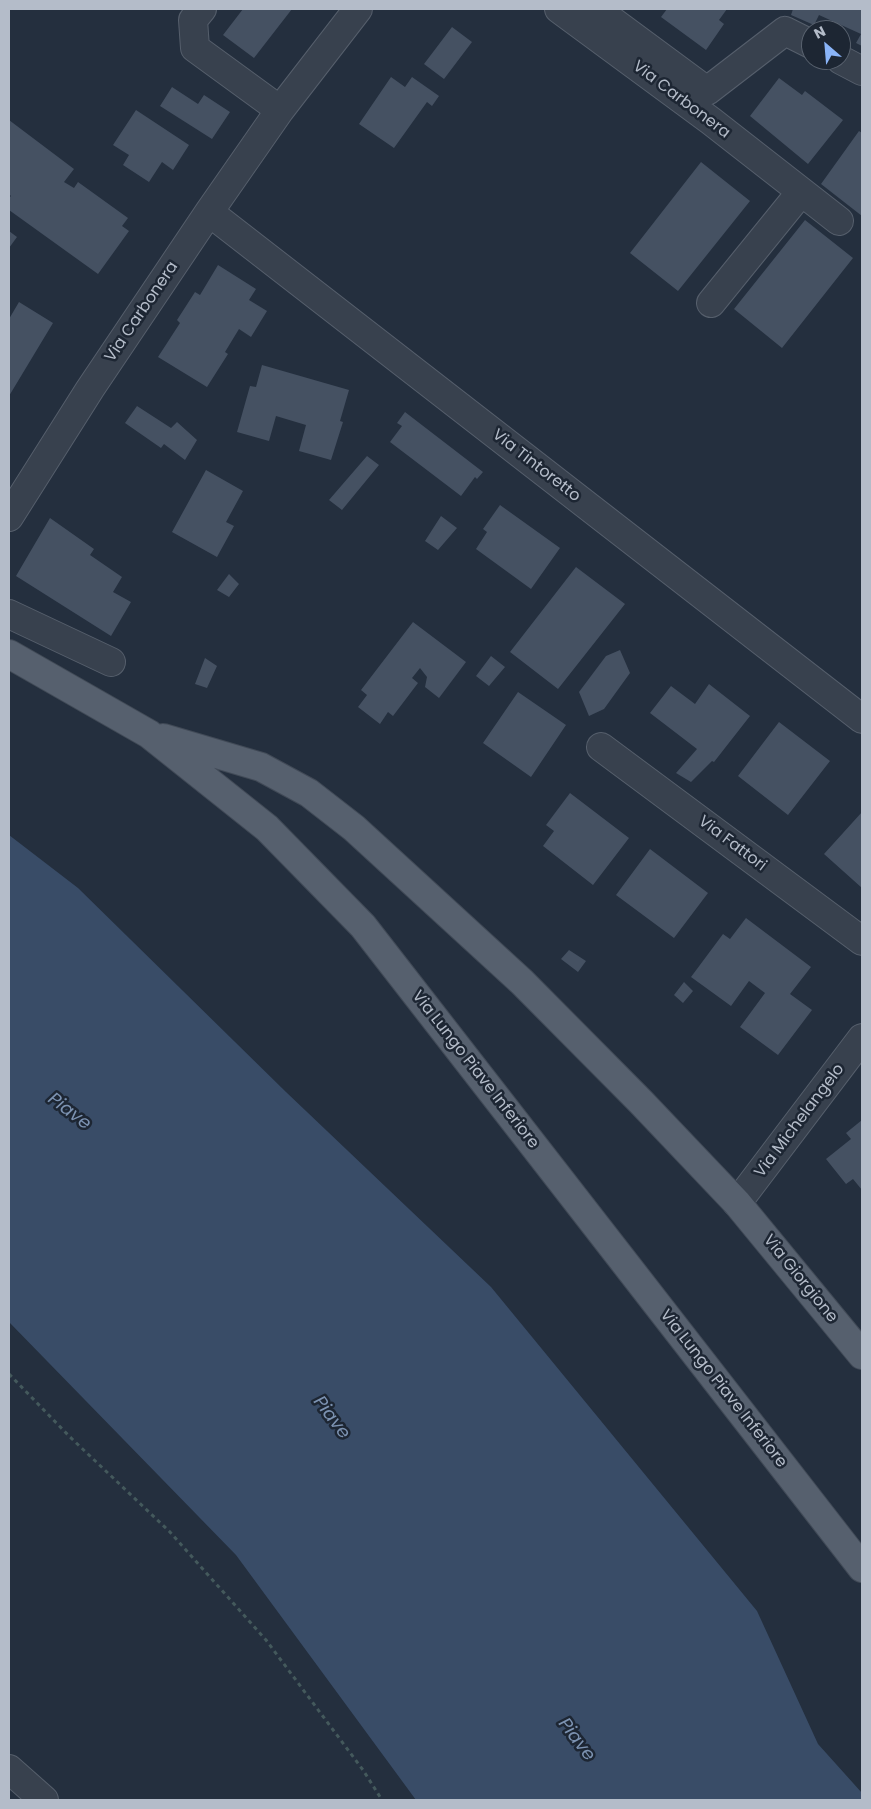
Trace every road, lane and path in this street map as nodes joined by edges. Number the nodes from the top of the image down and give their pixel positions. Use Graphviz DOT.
graph roads {
  1 [pos="202,9"];
  2 [pos="358,9"];
  3 [pos="559,9"];
  4 [pos="596,9"];
  5 [pos="801,39"];
  6 [pos="280,110"];
  7 [pos="801,192"];
  8 [pos="209,212"];
  9 [pos="839,221"];
  10 [pos="711,303"];
  11 [pos="9,517"];
  12 [pos="9,614"];
  13 [pos="9,654"];
  14 [pos="111,662"];
  15 [pos="862,720"];
  16 [pos="149,734"];
  17 [pos="601,747"];
  18 [pos="862,941"];
  19 [pos="862,1038"];
  20 [pos="737,1204"];
  21 [pos="862,1355"];
  22 [pos="9,1374"];
  23 [pos="862,1568"];
  24 [pos="9,1769"];
  25 [pos="44,1800"];
  26 [pos="382,1800"];
  1 -- 6 [label="street"];
  2 -- 6 [label="street, Via Carbonera"];
  3 -- 7 [label="street, Via Carbonera"];
  4 -- 5 [label="street, Via Carbonera"];
  6 -- 8 [label="street, Via Carbonera"];
  7 -- 9 [label="street, Via Carbonera"];
  7 -- 10 [label="street"];
  8 -- 11 [label="street, Via Carbonera"];
  8 -- 15 [label="street, Via Tintoretto"];
  12 -- 14 [label="street"];
  13 -- 16 [label="main road, Via Lungo Piave Inferiore"];
  16 -- 20 [label="main road, Via Giorgione"];
  16 -- 23 [label="main road, Via Lungo Piave Inferiore"];
  17 -- 18 [label="street, Via Fattori"];
  19 -- 20 [label="street, Via Michelangelo"];
  20 -- 21 [label="main road, Via Giorgione"];
  22 -- 26 [label="path"];
  24 -- 25 [label="street"];
}
